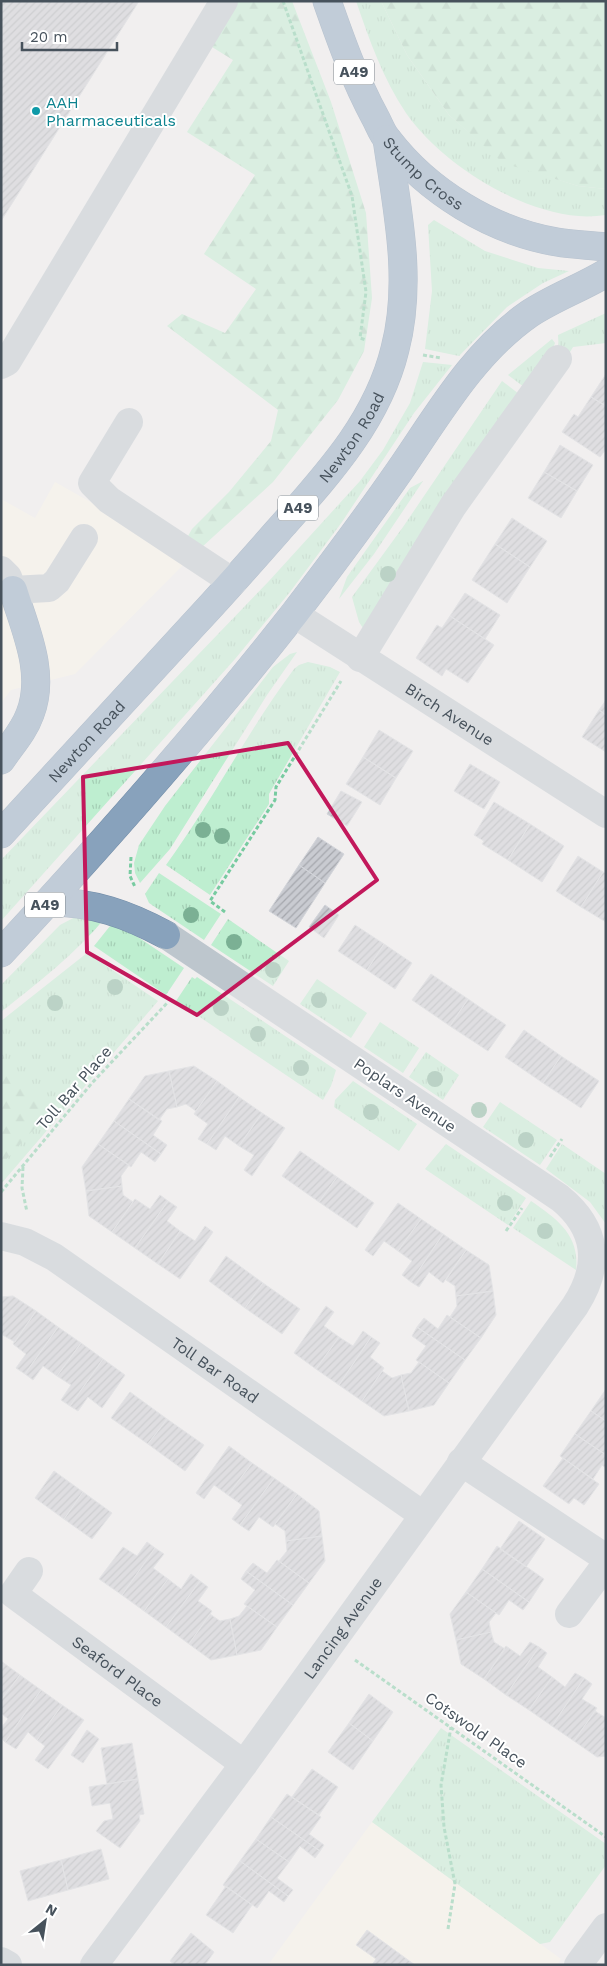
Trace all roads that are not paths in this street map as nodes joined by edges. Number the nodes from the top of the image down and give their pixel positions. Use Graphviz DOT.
graph roads {
  1 [pos="224,1"];
  2 [pos="327,1"];
  3 [pos="387,140"];
  4 [pos="606,247"];
  5 [pos="606,273"];
  6 [pos="558,359"];
  7 [pos="1,364"];
  8 [pos="130,422"];
  9 [pos="84,538"];
  10 [pos="7,580"];
  11 [pos="233,582"];
  12 [pos="294,614"];
  13 [pos="360,658"];
  14 [pos="1,760"];
  15 [pos="606,814"];
  16 [pos="1,834"];
  17 [pos="48,902"];
  18 [pos="166,935"];
  19 [pos="1,953"];
  20 [pos="1,1236"];
  21 [pos="586,1288"];
  22 [pos="461,1462"];
  23 [pos="423,1515"];
  24 [pos="606,1558"];
  25 [pos="606,1564"];
  26 [pos="29,1571"];
  27 [pos="569,1614"];
  28 [pos="244,1764"];
  29 [pos="606,1926"];
  30 [pos="1,1960"];
  31 [pos="8,1965"];
  32 [pos="94,1965"];
  33 [pos="578,1965"];
  1 -- 7 [label="street"];
  2 -- 3 [label="highway, Stump Cross / A49"];
  3 -- 4 [label="highway, Stump Cross / A49"];
  3 -- 11 [label="highway, Newton Road / A49"];
  5 -- 12 [label="highway, A49"];
  6 -- 13 [label="street"];
  8 -- 11 [label="street"];
  9 -- 10 [label="street"];
  10 -- 14 [label="highway"];
  11 -- 16 [label="highway, Newton Road / A49"];
  12 -- 13 [label="street, Birch Avenue"];
  12 -- 17 [label="highway, A49"];
  13 -- 15 [label="street, Birch Avenue"];
  17 -- 18 [label="highway"];
  17 -- 19 [label="highway, A49"];
  18 -- 21 [label="street, Poplars Avenue"];
  20 -- 23 [label="street, Toll Bar Road"];
  21 -- 22 [label="street, Lancing Avenue"];
  22 -- 23 [label="street, Lancing Avenue"];
  22 -- 24 [label="street"];
  23 -- 28 [label="street, Lancing Avenue"];
  25 -- 27 [label="street"];
  26 -- 28 [label="street, Seaford Place"];
  28 -- 32 [label="street, Lancing Avenue"];
  29 -- 33 [label="street"];
  30 -- 31 [label="street"];
}
